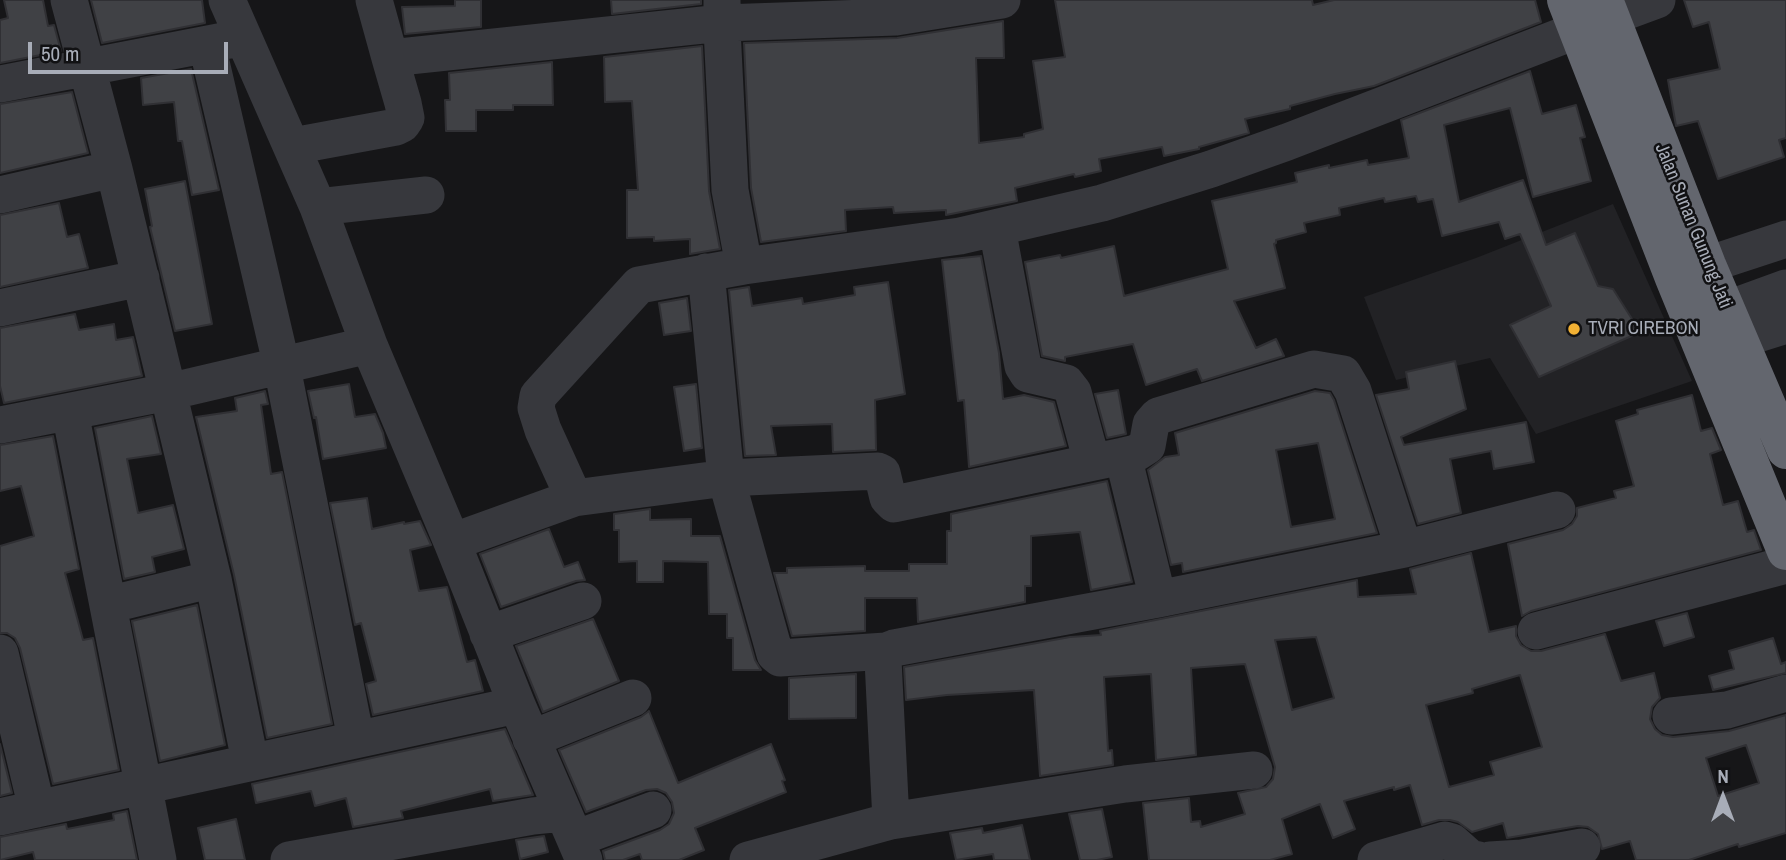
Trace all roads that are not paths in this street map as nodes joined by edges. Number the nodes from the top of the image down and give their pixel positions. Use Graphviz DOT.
graph roads {
  1 [pos="69,0"];
  2 [pos="227,0"];
  3 [pos="374,0"];
  4 [pos="1002,0"];
  5 [pos="1657,0"];
  6 [pos="722,12"];
  7 [pos="1590,12"];
  8 [pos="242,38"];
  9 [pos="207,45"];
  10 [pos="390,58"];
  11 [pos="85,68"];
  12 [pos="0,84"];
  13 [pos="293,146"];
  14 [pos="114,169"];
  15 [pos="0,195"];
  16 [pos="426,195"];
  17 [pos="318,207"];
  18 [pos="998,228"];
  19 [pos="1786,239"];
  20 [pos="744,266"];
  21 [pos="706,272"];
  22 [pos="1690,272"];
  23 [pos="141,278"];
  24 [pos="1786,288"];
  25 [pos="0,308"];
  26 [pos="1719,324"];
  27 [pos="1786,326"];
  28 [pos="369,345"];
  29 [pos="282,367"];
  30 [pos="168,392"];
  31 [pos="70,412"];
  32 [pos="0,425"];
  33 [pos="1786,450"];
  34 [pos="1107,459"];
  35 [pos="726,478"];
  36 [pos="574,498"];
  37 [pos="1557,510"];
  38 [pos="452,542"];
  39 [pos="1404,550"];
  40 [pos="1786,551"];
  41 [pos="1786,565"];
  42 [pos="212,579"];
  43 [pos="1158,599"];
  44 [pos="583,601"];
  45 [pos="108,604"];
  46 [pos="1536,631"];
  47 [pos="488,634"];
  48 [pos="886,651"];
  49 [pos="0,653"];
  50 [pos="1786,693"];
  51 [pos="633,698"];
  52 [pos="517,705"];
  53 [pos="1671,716"];
  54 [pos="356,739"];
  55 [pos="531,739"];
  56 [pos="250,761"];
  57 [pos="1254,770"];
  58 [pos="145,785"];
  59 [pos="37,809"];
  60 [pos="653,810"];
  61 [pos="0,817"];
  62 [pos="891,821"];
  63 [pos="574,837"];
  64 [pos="1582,846"];
  65 [pos="1474,858"];
  66 [pos="158,860"];
  67 [pos="289,860"];
  68 [pos="748,860"];
  69 [pos="1376,860"];
  1 -- 11 [label="street"];
  2 -- 8 [label="street"];
  3 -- 10 [label="street"];
  4 -- 6 [label="street"];
  5 -- 7 [label="street"];
  6 -- 10 [label="street"];
  6 -- 20 [label="street"];
  7 -- 18 [label="street"];
  7 -- 22 [label="highway"];
  8 -- 9 [label="street"];
  8 -- 13 [label="street"];
  9 -- 11 [label="street"];
  9 -- 29 [label="street"];
  10 -- 13 [label="street"];
  11 -- 12 [label="street"];
  11 -- 14 [label="street"];
  13 -- 17 [label="street"];
  14 -- 15 [label="street"];
  14 -- 23 [label="street"];
  16 -- 17 [label="street"];
  17 -- 28 [label="street"];
  18 -- 20 [label="street"];
  18 -- 34 [label="street"];
  19 -- 22 [label="street"];
  20 -- 21 [label="street"];
  21 -- 35 [label="street"];
  21 -- 36 [label="street"];
  22 -- 26 [label="highway"];
  23 -- 25 [label="street"];
  23 -- 30 [label="street"];
  24 -- 26 [label="street"];
  26 -- 27 [label="street"];
  26 -- 33 [label="highway"];
  26 -- 40 [label="highway"];
  28 -- 29 [label="street"];
  28 -- 38 [label="street"];
  29 -- 30 [label="street"];
  29 -- 54 [label="street"];
  30 -- 31 [label="street"];
  30 -- 42 [label="street"];
  31 -- 32 [label="street"];
  31 -- 45 [label="street"];
  34 -- 35 [label="street"];
  34 -- 39 [label="street"];
  34 -- 43 [label="street"];
  35 -- 36 [label="street"];
  35 -- 48 [label="street"];
  36 -- 38 [label="street"];
  37 -- 39 [label="street"];
  38 -- 47 [label="street"];
  39 -- 43 [label="street"];
  41 -- 46 [label="street"];
  42 -- 45 [label="street"];
  42 -- 56 [label="street"];
  43 -- 48 [label="street"];
  44 -- 47 [label="street"];
  45 -- 58 [label="street"];
  47 -- 52 [label="street"];
  48 -- 62 [label="street"];
  49 -- 59 [label="street"];
  50 -- 53 [label="street"];
  51 -- 55 [label="street"];
  52 -- 54 [label="street"];
  52 -- 55 [label="street"];
  54 -- 56 [label="street"];
  55 -- 63 [label="street"];
  56 -- 58 [label="street"];
  57 -- 62 [label="street"];
  58 -- 59 [label="street"];
  58 -- 66 [label="street"];
  59 -- 61 [label="street"];
  60 -- 63 [label="street"];
  62 -- 68 [label="street"];
  63 -- 67 [label="street"];
  64 -- 65 [label="street"];
  65 -- 69 [label="street"];
}
